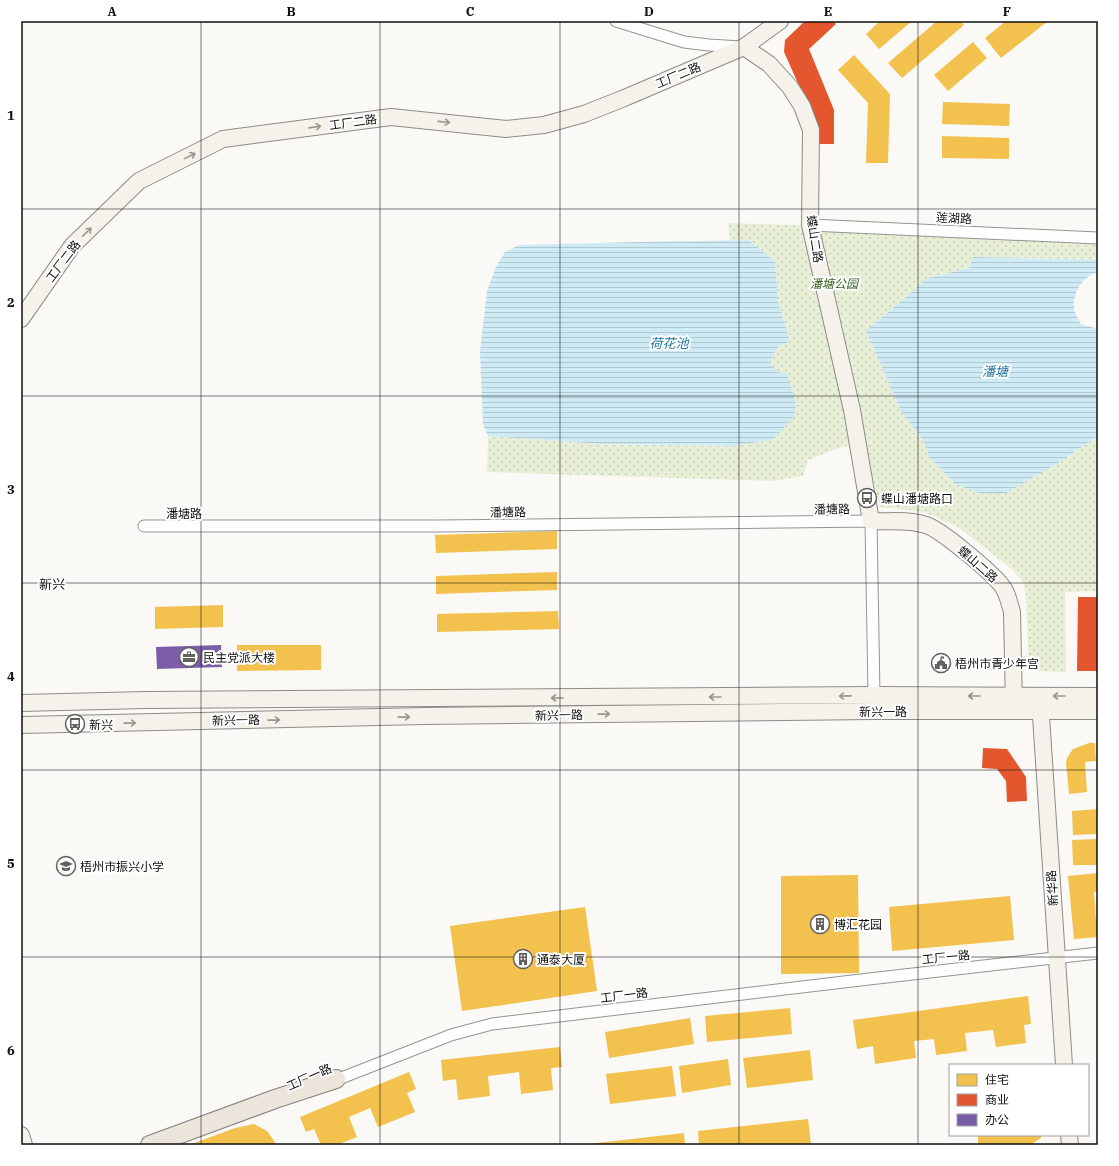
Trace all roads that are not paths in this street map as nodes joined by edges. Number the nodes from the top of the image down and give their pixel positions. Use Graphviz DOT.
graph roads {
  1 [pos="616,21"];
  2 [pos="780,21"];
  3 [pos="744,47"];
  4 [pos="810,225"];
  5 [pos="1098,238"];
  6 [pos="21,319"];
  7 [pos="871,521"];
  8 [pos="144,526"];
  9 [pos="874,695"];
  10 [pos="1014,696"];
  11 [pos="1098,696"];
  12 [pos="21,703"];
  13 [pos="1040,703"];
  14 [pos="1098,711"];
  15 [pos="1014,712"];
  16 [pos="21,725"];
  17 [pos="1098,953"];
  18 [pos="1057,958"];
  19 [pos="1064,1064"];
  20 [pos="336,1080"];
  21 [pos="21,1135"];
  22 [pos="24,1145"];
  23 [pos="150,1145"];
  24 [pos="174,1145"];
  1 -- 3 [label="street"];
  2 -- 3 [label="main road"];
  3 -- 4 [label="main road, 蝶山二路"];
  6 -- 3 [label="main road, 工厂二路, one-way"];
  4 -- 5 [label="street, 莲湖路"];
  4 -- 7 [label="main road, 蝶山二路"];
  7 -- 8 [label="street, 潘塘路"];
  7 -- 9 [label="street, 蝶山二路"];
  7 -- 10 [label="main road, 蝶山二路"];
  10 -- 9 [label="main road, 新兴一路, one-way"];
  9 -- 12 [label="main road, 新兴一路, one-way"];
  10 -- 13 [label="main road, 新兴一路"];
  10 -- 15 [label="main road, 蝶山二路"];
  11 -- 13 [label="main road, 新兴一路, one-way"];
  13 -- 14 [label="main road, 新兴一路"];
  13 -- 15 [label="main road, 新兴一路"];
  13 -- 18 [label="main road, 新华路"];
  16 -- 15 [label="main road, 新兴一路, one-way"];
  17 -- 18 [label="street, 工厂一路"];
  18 -- 19 [label="main road, 新华路"];
  18 -- 20 [label="street, 工厂一路"];
  20 -- 23 [label="main road"];
  20 -- 24 [label="street, 工厂一路"];
  21 -- 22 [label="main road"];
}
